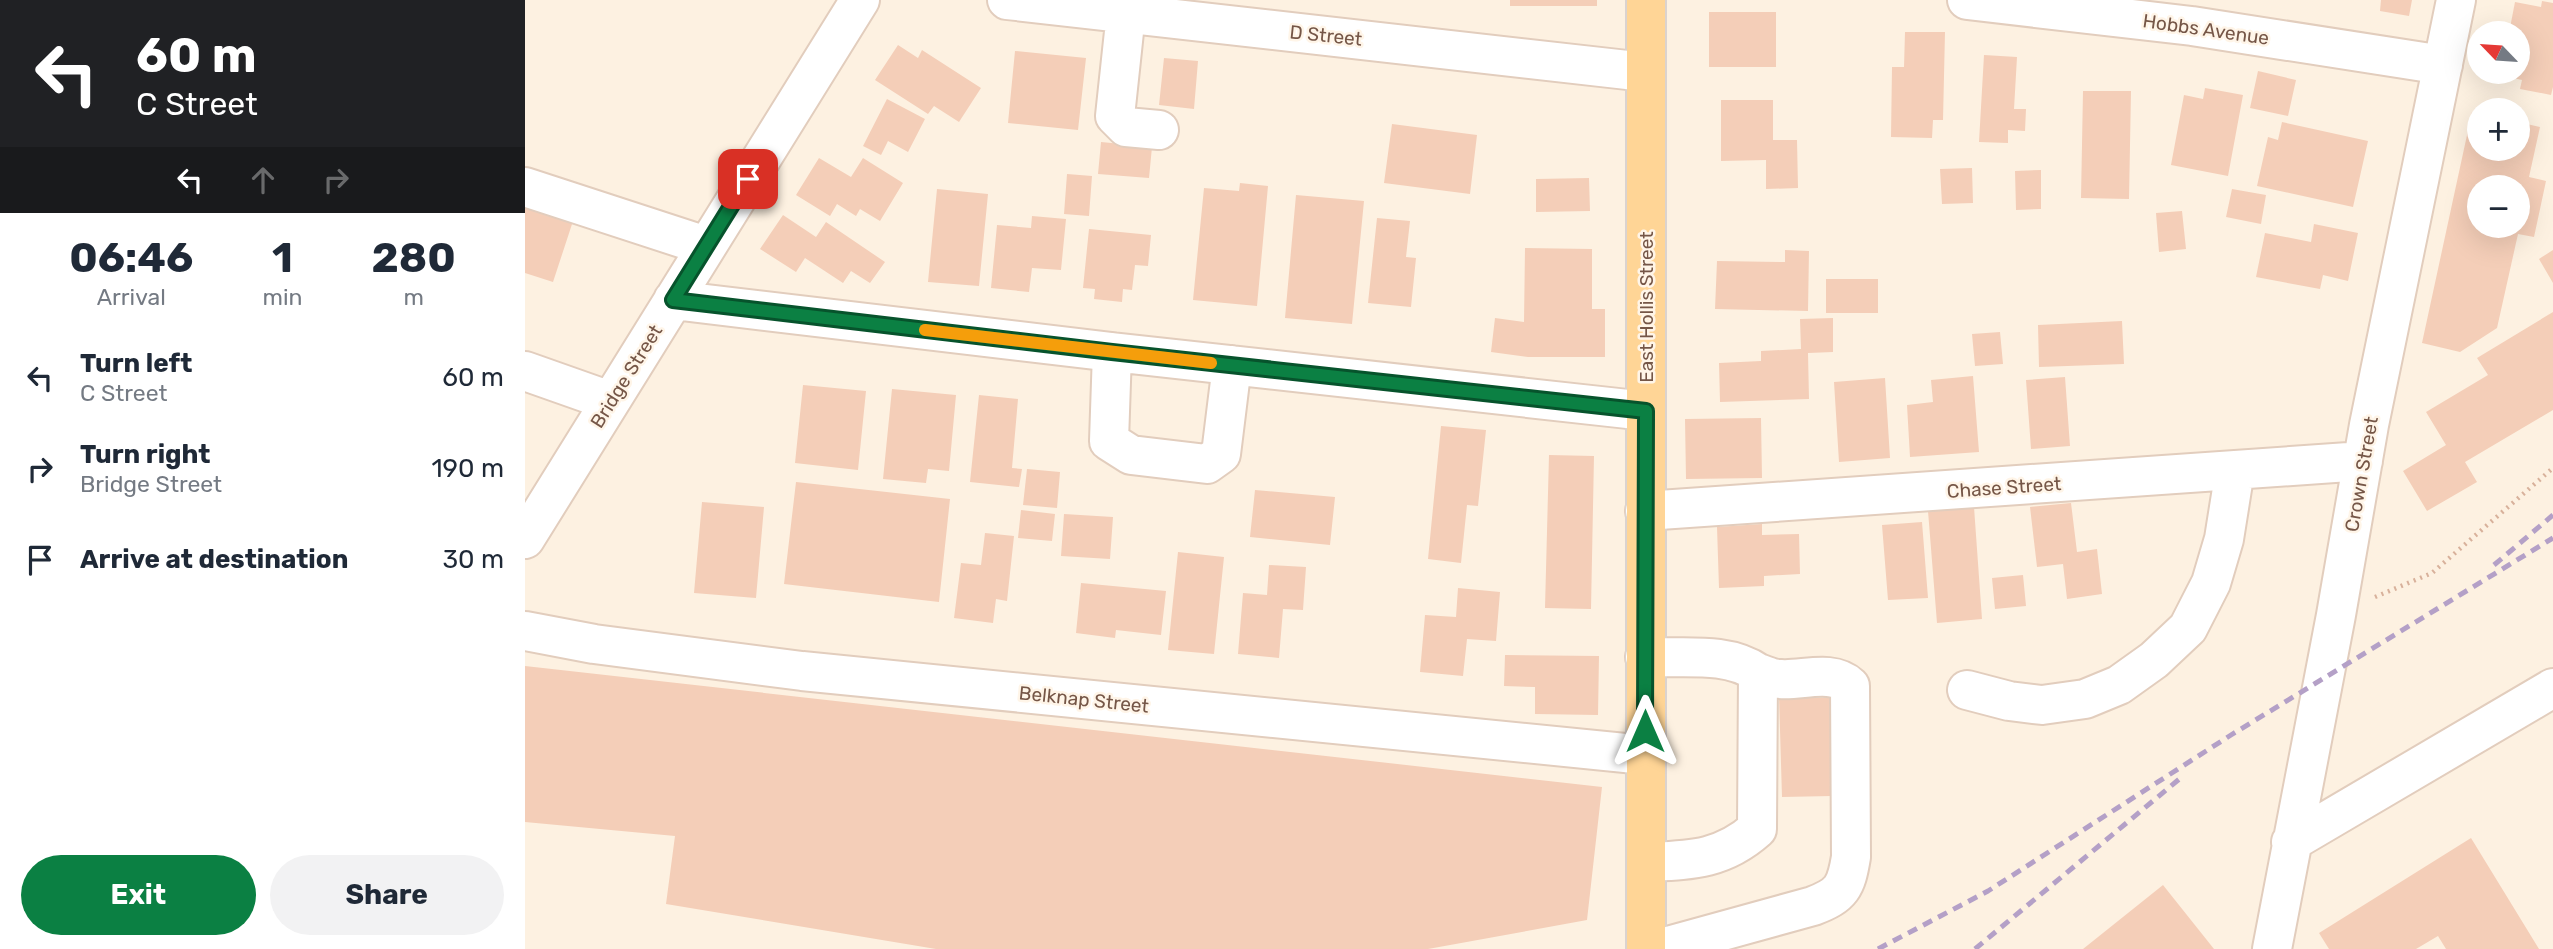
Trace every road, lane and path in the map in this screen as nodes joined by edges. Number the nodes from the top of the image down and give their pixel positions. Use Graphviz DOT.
graph roads {
  1 [pos="860,0"];
  2 [pos="1007,0"];
  3 [pos="1646,0"];
  4 [pos="1967,0"];
  5 [pos="2456,0"];
  6 [pos="1126,13"];
  7 [pos="2443,65"];
  8 [pos="1645,72"];
  9 [pos="1159,130"];
  10 [pos="525,187"];
  11 [pos="706,246"];
  12 [pos="673,300"];
  13 [pos="1112,352"];
  14 [pos="1232,365"];
  15 [pos="525,371"];
  16 [pos="610,401"];
  17 [pos="1646,411"];
  18 [pos="2363,461"];
  19 [pos="2553,468"];
  20 [pos="2235,470"];
  21 [pos="1645,512"];
  22 [pos="525,539"];
  23 [pos="2336,615"];
  24 [pos="525,631"];
  25 [pos="1645,657"];
  26 [pos="1758,673"];
  27 [pos="2553,688"];
  28 [pos="1967,690"];
  29 [pos="1645,755"];
  30 [pos="2291,842"];
  31 [pos="1647,862"];
  32 [pos="1646,949"];
  33 [pos="1657,949"];
  34 [pos="2271,949"];
  1 -- 11 [label="street, Bridge Street"];
  2 -- 6 [label="street, D Street"];
  3 -- 8 [label="main road, East Hollis Street"];
  4 -- 7 [label="street, Hobbs Avenue"];
  5 -- 7 [label="street, Crown Street"];
  6 -- 8 [label="street, D Street"];
  6 -- 9 [label="street"];
  7 -- 18 [label="street, Crown Street"];
  8 -- 17 [label="main road, East Hollis Street"];
  10 -- 11 [label="street"];
  11 -- 12 [label="street, Bridge Street"];
  12 -- 13 [label="street"];
  12 -- 16 [label="street, Bridge Street"];
  13 -- 14 [label="street"];
  13 -- 14 [label="street"];
  14 -- 17 [label="street"];
  15 -- 16 [label="street"];
  16 -- 22 [label="street, Bridge Street"];
  17 -- 21 [label="main road, East Hollis Street"];
  18 -- 20 [label="street, Chase Street"];
  18 -- 23 [label="street, Crown Street"];
  19 -- 23 [label="path"];
  20 -- 21 [label="street, Chase Street"];
  20 -- 28 [label="street"];
  21 -- 25 [label="main road, East Hollis Street"];
  23 -- 30 [label="street, Crown Street"];
  24 -- 29 [label="street, Belknap Street"];
  25 -- 26 [label="street"];
  25 -- 29 [label="main road, East Hollis Street"];
  26 -- 31 [label="street"];
  26 -- 33 [label="street"];
  27 -- 30 [label="street"];
  29 -- 31 [label="main road, East Hollis Street"];
  30 -- 34 [label="street, Crown Street"];
  31 -- 32 [label="main road, East Hollis Street"];
}
